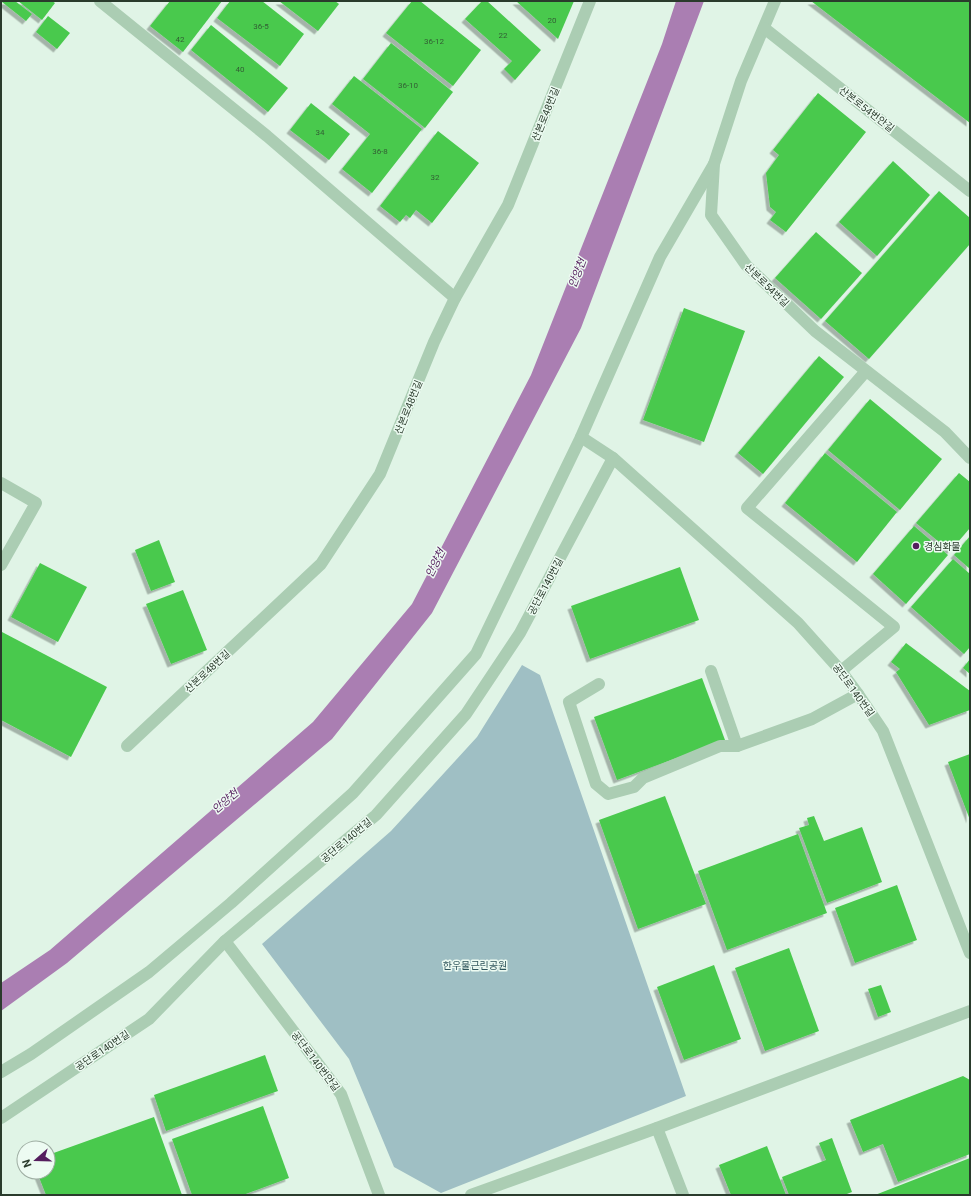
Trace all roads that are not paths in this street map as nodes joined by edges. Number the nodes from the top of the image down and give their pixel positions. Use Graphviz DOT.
graph roads {
  1 [pos="100,1"];
  2 [pos="590,1"];
  3 [pos="775,1"];
  4 [pos="764,28"];
  5 [pos="714,164"];
  6 [pos="970,191"];
  7 [pos="455,298"];
  8 [pos="866,371"];
  9 [pos="581,437"];
  10 [pos="613,458"];
  11 [pos="970,458"];
  12 [pos="1,483"];
  13 [pos="1,565"];
  14 [pos="711,671"];
  15 [pos="841,671"];
  16 [pos="599,684"];
  17 [pos="858,694"];
  18 [pos="127,746"];
  19 [pos="737,746"];
  20 [pos="225,942"];
  21 [pos="970,953"];
  22 [pos="970,1011"];
  23 [pos="1,1072"];
  24 [pos="1,1118"];
  25 [pos="657,1128"];
  26 [pos="379,1195"];
  27 [pos="471,1195"];
  28 [pos="683,1195"];
  1 -- 7 [label="street"];
  2 -- 7 [label="street, 산본로48번길"];
  3 -- 4 [label="street, 산본로54번길"];
  4 -- 5 [label="street, 산본로54번길"];
  4 -- 6 [label="street, 산본로54번안길"];
  5 -- 8 [label="street, 산본로54번길"];
  5 -- 9 [label="street"];
  7 -- 18 [label="street, 산본로48번길"];
  8 -- 11 [label="street, 산본로54번길"];
  8 -- 15 [label="street"];
  9 -- 10 [label="street"];
  9 -- 23 [label="street"];
  10 -- 15 [label="street, 공단로140번길"];
  10 -- 20 [label="street, 공단로140번길"];
  12 -- 13 [label="street"];
  14 -- 19 [label="street"];
  15 -- 17 [label="street, 공단로140번길"];
  16 -- 19 [label="street"];
  17 -- 19 [label="street"];
  17 -- 21 [label="street, 공단로140번길"];
  20 -- 24 [label="street, 공단로140번길"];
  20 -- 26 [label="street, 공단로140번안길"];
  22 -- 25 [label="street"];
  25 -- 27 [label="street"];
  25 -- 28 [label="street"];
}
